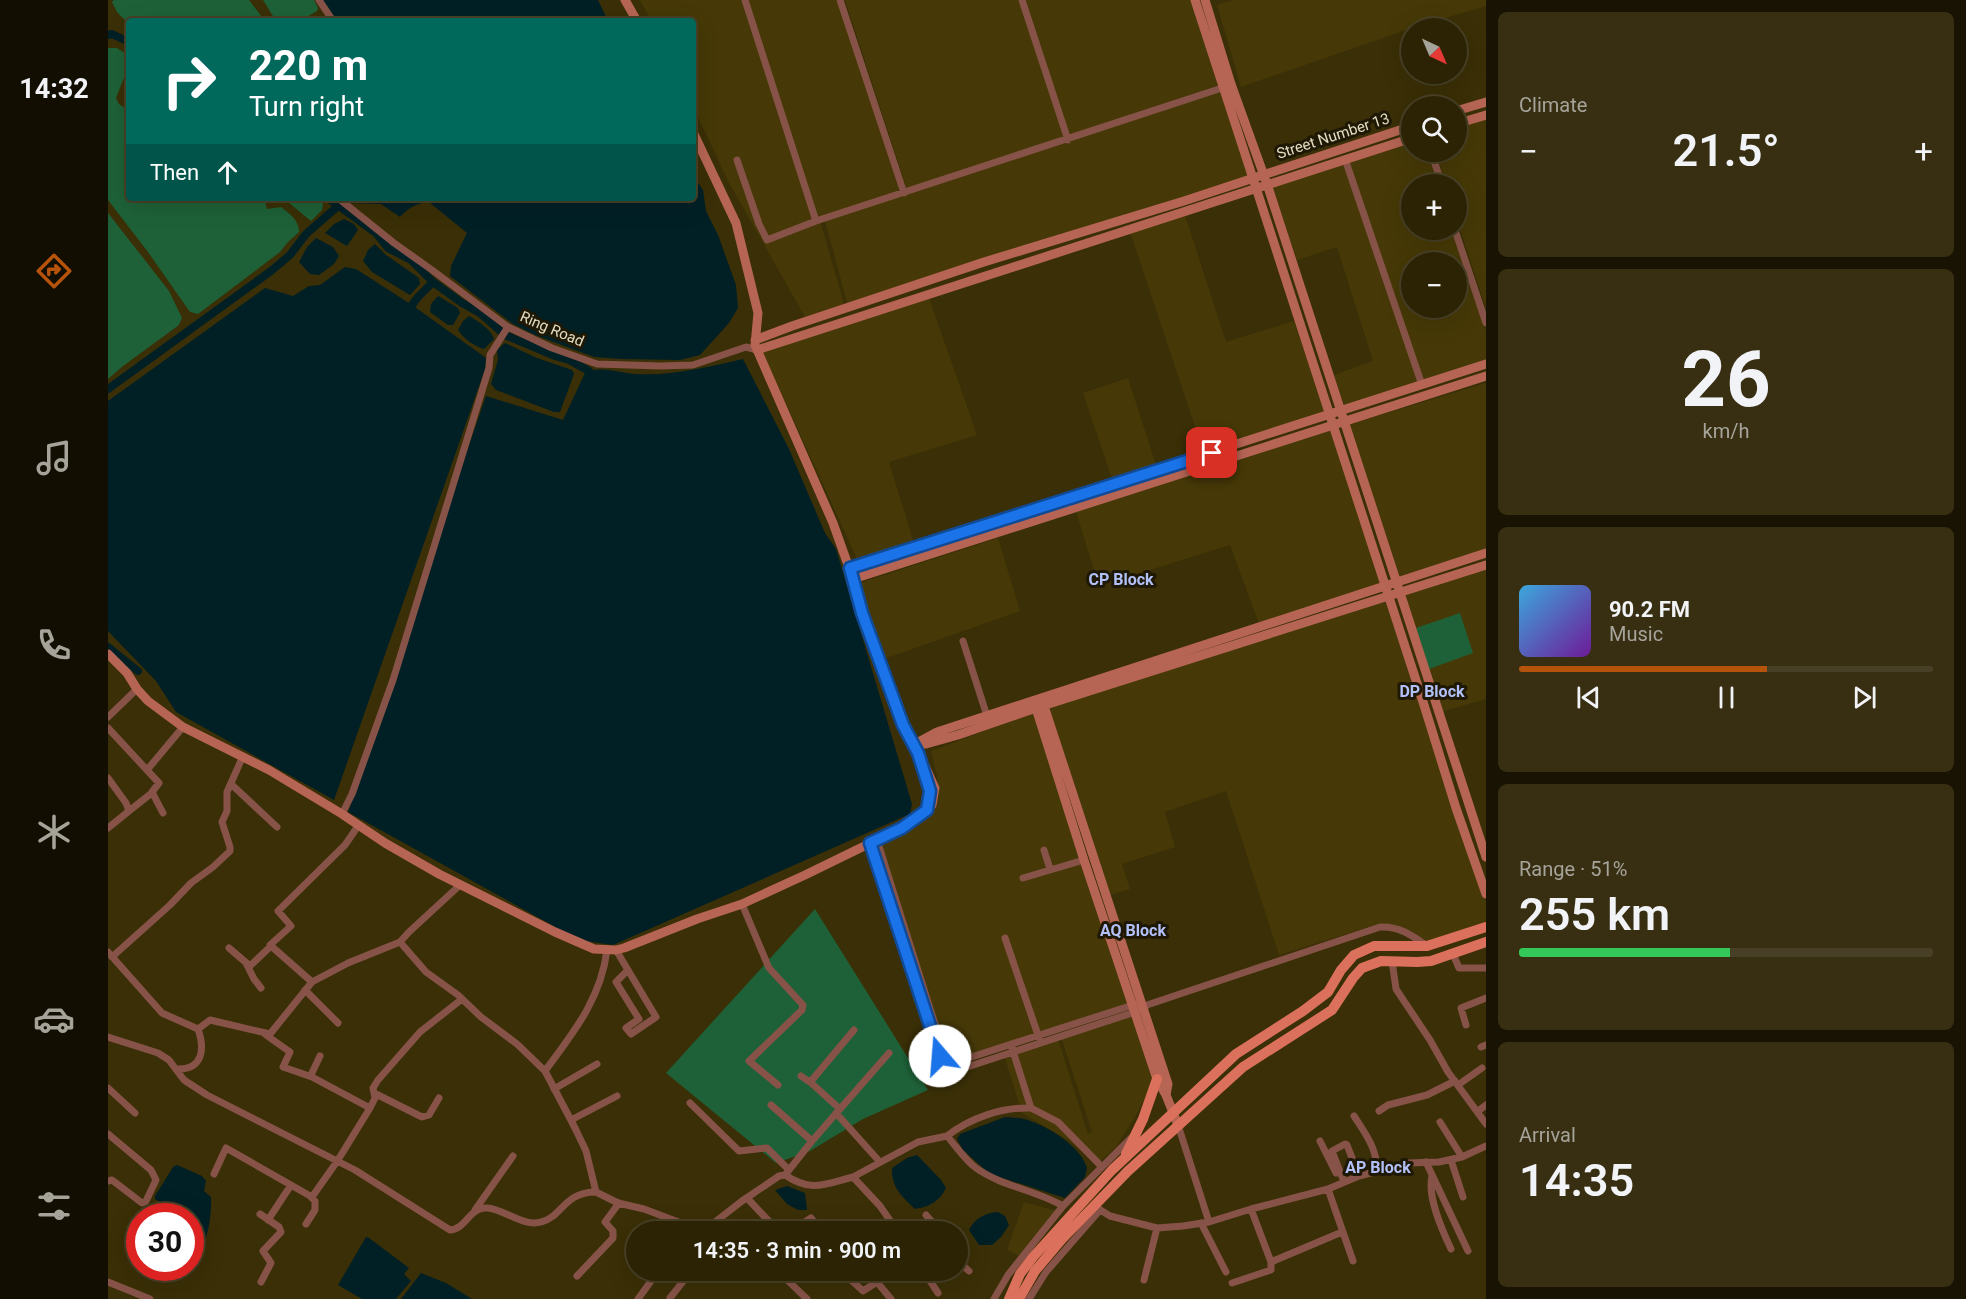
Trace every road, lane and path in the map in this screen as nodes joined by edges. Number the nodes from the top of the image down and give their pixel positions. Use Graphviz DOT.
graph roads {
  1 [pos="319,0"];
  2 [pos="625,0"];
  3 [pos="745,0"];
  4 [pos="840,0"];
  5 [pos="1022,0"];
  6 [pos="1195,0"];
  7 [pos="1205,0"];
  8 [pos="331,18"];
  9 [pos="635,18"];
  10 [pos="1228,86"];
  11 [pos="1486,102"];
  12 [pos="1467,108"];
  13 [pos="1486,115"];
  14 [pos="1467,121"];
  15 [pos="1401,130"];
  16 [pos="696,138"];
  17 [pos="1068,140"];
  18 [pos="1401,142"];
  19 [pos="1345,159"];
  20 [pos="737,160"];
  21 [pos="1258,176"];
  22 [pos="1267,184"];
  23 [pos="1257,189"];
  24 [pos="904,193"];
  25 [pos="342,201"];
  26 [pos="816,221"];
  27 [pos="1458,240"];
  28 [pos="964,269"];
  29 [pos="968,282"];
  30 [pos="1302,295"];
  31 [pos="1292,299"];
  32 [pos="1486,322"];
  33 [pos="507,329"];
  34 [pos="756,345"];
  35 [pos="1486,364"];
  36 [pos="1486,376"];
  37 [pos="1422,385"];
  38 [pos="1340,412"];
  39 [pos="1330,415"];
  40 [pos="1344,423"];
  41 [pos="1333,426"];
  42 [pos="980,527"];
  43 [pos="983,538"];
  44 [pos="926,545"];
  45 [pos="1486,553"];
  46 [pos="930,555"];
  47 [pos="1486,565"];
  48 [pos="850,568"];
  49 [pos="854,579"];
  50 [pos="1396,582"];
  51 [pos="1386,585"];
  52 [pos="1399,593"];
  53 [pos="1389,596"];
  54 [pos="1299,619"];
  55 [pos="963,641"];
  56 [pos="108,654"];
  57 [pos="137,689"];
  58 [pos="1039,703"];
  59 [pos="987,716"];
  60 [pos="108,717"];
  61 [pos="183,727"];
  62 [pos="108,728"];
  63 [pos="916,749"];
  64 [pos="243,756"];
  65 [pos="147,770"];
  66 [pos="108,778"];
  67 [pos="231,784"];
  68 [pos="153,792"];
  69 [pos="129,811"];
  70 [pos="163,813"];
  71 [pos="342,814"];
  72 [pos="358,826"];
  73 [pos="277,827"];
  74 [pos="108,828"];
  75 [pos="874,842"];
  76 [pos="1044,850"];
  77 [pos="1486,856"];
  78 [pos="1084,860"];
  79 [pos="1050,869"];
  80 [pos="1023,878"];
  81 [pos="1096,880"];
  82 [pos="460,885"];
  83 [pos="1486,894"];
  84 [pos="742,904"];
  85 [pos="1486,927"];
  86 [pos="1005,938"];
  87 [pos="400,942"];
  88 [pos="1486,942"];
  89 [pos="271,946"];
  90 [pos="1427,946"];
  91 [pos="229,948"];
  92 [pos="611,950"];
  93 [pos="110,954"];
  94 [pos="1453,954"];
  95 [pos="1392,961"];
  96 [pos="247,965"];
  97 [pos="1486,968"];
  98 [pos="627,971"];
  99 [pos="312,982"];
  100 [pos="261,988"];
  101 [pos="305,990"];
  102 [pos="1486,998"];
  103 [pos="462,999"];
  104 [pos="1140,1007"];
  105 [pos="338,1023"];
  106 [pos="1466,1025"];
  107 [pos="198,1029"];
  108 [pos="854,1030"];
  109 [pos="266,1035"];
  110 [pos="108,1037"];
  111 [pos="1039,1039"];
  112 [pos="1012,1048"];
  113 [pos="889,1053"];
  114 [pos="320,1056"];
  115 [pos="597,1064"];
  116 [pos="1482,1068"];
  117 [pos="177,1069"];
  118 [pos="545,1071"];
  119 [pos="801,1076"];
  120 [pos="312,1077"];
  121 [pos="1157,1079"];
  122 [pos="809,1082"];
  123 [pos="1456,1083"];
  124 [pos="778,1085"];
  125 [pos="108,1088"];
  126 [pos="554,1089"];
  127 [pos="374,1093"];
  128 [pos="617,1095"];
  129 [pos="1166,1095"];
  130 [pos="439,1098"];
  131 [pos="690,1103"];
  132 [pos="771,1105"];
  133 [pos="1486,1105"];
  134 [pos="370,1108"];
  135 [pos="1031,1108"];
  136 [pos="838,1111"];
  137 [pos="1478,1111"];
  138 [pos="1173,1112"];
  139 [pos="1379,1112"];
  140 [pos="135,1113"];
  141 [pos="1354,1116"];
  142 [pos="571,1120"];
  143 [pos="1440,1122"];
  144 [pos="1486,1124"];
  145 [pos="1178,1125"];
  146 [pos="108,1134"];
  147 [pos="1136,1134"];
  148 [pos="947,1136"];
  149 [pos="812,1141"];
  150 [pos="1320,1141"];
  151 [pos="1486,1146"];
  152 [pos="513,1156"];
  153 [pos="1462,1157"];
  154 [pos="338,1160"];
  155 [pos="1124,1160"];
  156 [pos="1451,1160"];
  157 [pos="879,1161"];
  158 [pos="1426,1162"];
  159 [pos="1102,1167"];
  160 [pos="787,1172"];
  161 [pos="1376,1172"];
  162 [pos="214,1174"];
  163 [pos="1359,1176"];
  164 [pos="1432,1176"];
  165 [pos="853,1177"];
  166 [pos="108,1181"];
  167 [pos="1342,1183"];
  168 [pos="291,1185"];
  169 [pos="1328,1190"];
  170 [pos="596,1191"];
  171 [pos="310,1197"];
  172 [pos="1464,1197"];
  173 [pos="747,1198"];
  174 [pos="620,1203"];
  175 [pos="1097,1208"];
  176 [pos="1251,1209"];
  177 [pos="1068,1210"];
  178 [pos="473,1212"];
  179 [pos="260,1214"];
  180 [pos="926,1215"];
  181 [pos="268,1220"];
  182 [pos="669,1221"];
  183 [pos="720,1221"];
  184 [pos="768,1221"];
  185 [pos="890,1221"];
  186 [pos="931,1221"];
  187 [pos="1205,1222"];
  188 [pos="306,1224"];
  189 [pos="1157,1228"];
  190 [pos="1342,1232"];
  191 [pos="1451,1249"];
  192 [pos="1468,1251"];
  193 [pos="1353,1261"];
  194 [pos="1271,1262"];
  195 [pos="1226,1272"];
  196 [pos="577,1276"];
  197 [pos="1144,1280"];
  198 [pos="651,1281"];
  199 [pos="683,1281"];
  200 [pos="788,1281"];
  201 [pos="852,1281"];
  202 [pos="930,1281"];
  203 [pos="108,1282"];
  204 [pos="261,1282"];
  205 [pos="878,1282"];
  206 [pos="1232,1283"];
  207 [pos="938,1293"];
  208 [pos="670,1298"];
  209 [pos="150,1299"];
  210 [pos="638,1299"];
  211 [pos="807,1299"];
  212 [pos="891,1299"];
  213 [pos="994,1299"];
  214 [pos="1009,1299"];
  215 [pos="1019,1299"];
  216 [pos="1029,1299"];
  1 -- 8 [label="street"];
  2 -- 9 [label="street"];
  3 -- 26 [label="street"];
  4 -- 24 [label="street"];
  5 -- 17 [label="street"];
  6 -- 10 [label="street"];
  7 -- 10 [label="street"];
  10 -- 17 [label="street"];
  10 -- 21 [label="street"];
  11 -- 12 [label="street"];
  13 -- 14 [label="street"];
  15 -- 21 [label="street, Street Number 13"];
  16 -- 34 [label="street"];
  17 -- 24 [label="street"];
  18 -- 19 [label="street, Street Number 13"];
  19 -- 22 [label="street, Street Number 13"];
  19 -- 37 [label="street"];
  20 -- 26 [label="street"];
  21 -- 22 [label="street"];
  21 -- 23 [label="street"];
  21 -- 28 [label="street, Street Number 13"];
  22 -- 23 [label="street, Street Number 13"];
  22 -- 30 [label="street"];
  23 -- 29 [label="street, Street Number 13"];
  23 -- 31 [label="street"];
  24 -- 26 [label="street"];
  25 -- 33 [label="street, Ring Road"];
  27 -- 32 [label="street"];
  28 -- 29 [label="street"];
  28 -- 34 [label="street, Street Number 13"];
  29 -- 34 [label="street, Street Number 13"];
  30 -- 31 [label="street"];
  30 -- 38 [label="street"];
  31 -- 39 [label="street"];
  33 -- 34 [label="street, Ring Road"];
  33 -- 71 [label="street"];
  34 -- 48 [label="street"];
  35 -- 37 [label="street"];
  36 -- 40 [label="street"];
  37 -- 38 [label="street"];
  38 -- 39 [label="street"];
  38 -- 40 [label="street"];
  39 -- 41 [label="street"];
  39 -- 42 [label="street"];
  40 -- 41 [label="street"];
  40 -- 50 [label="street"];
  41 -- 43 [label="street"];
  41 -- 51 [label="street"];
  42 -- 43 [label="street"];
  42 -- 44 [label="street"];
  43 -- 46 [label="street"];
  44 -- 46 [label="street"];
  44 -- 48 [label="street"];
  45 -- 50 [label="street"];
  46 -- 49 [label="street"];
  47 -- 52 [label="street"];
  48 -- 49 [label="street"];
  49 -- 63 [label="street"];
  50 -- 51 [label="street"];
  50 -- 52 [label="street"];
  51 -- 53 [label="street"];
  51 -- 54 [label="street"];
  52 -- 53 [label="street"];
  52 -- 77 [label="street"];
  53 -- 54 [label="street"];
  53 -- 83 [label="street"];
  54 -- 58 [label="street"];
  55 -- 59 [label="street"];
  56 -- 57 [label="street"];
  57 -- 60 [label="street"];
  57 -- 61 [label="street"];
  58 -- 59 [label="street"];
  58 -- 63 [label="street"];
  58 -- 78 [label="street"];
  58 -- 81 [label="street"];
  59 -- 63 [label="street"];
  61 -- 64 [label="street"];
  61 -- 65 [label="street"];
  62 -- 65 [label="street"];
  63 -- 75 [label="street"];
  64 -- 67 [label="street"];
  64 -- 71 [label="street"];
  65 -- 68 [label="street"];
  66 -- 69 [label="street"];
  67 -- 73 [label="street"];
  67 -- 93 [label="street"];
  68 -- 69 [label="street"];
  68 -- 70 [label="street"];
  69 -- 74 [label="street"];
  71 -- 72 [label="street"];
  72 -- 82 [label="street"];
  72 -- 89 [label="street"];
  75 -- 84 [label="street"];
  75 -- 112 [label="street"];
  76 -- 79 [label="street"];
  78 -- 79 [label="street"];
  78 -- 81 [label="street"];
  79 -- 80 [label="street"];
  81 -- 104 [label="street"];
  82 -- 87 [label="street"];
  82 -- 92 [label="street"];
  84 -- 92 [label="street"];
  84 -- 124 [label="street"];
  85 -- 90 [label="main road"];
  86 -- 111 [label="street"];
  87 -- 99 [label="street"];
  87 -- 103 [label="street"];
  88 -- 94 [label="main road"];
  89 -- 96 [label="street"];
  89 -- 99 [label="street"];
  90 -- 104 [label="street"];
  90 -- 138 [label="main road"];
  91 -- 96 [label="street"];
  92 -- 98 [label="street"];
  92 -- 118 [label="street"];
  93 -- 107 [label="street"];
  94 -- 95 [label="main road"];
  94 -- 97 [label="street"];
  95 -- 123 [label="street"];
  95 -- 145 [label="main road"];
  96 -- 100 [label="street"];
  98 -- 98 [label="street"];
  99 -- 101 [label="street"];
  101 -- 105 [label="street"];
  101 -- 109 [label="street"];
  102 -- 106 [label="street"];
  103 -- 118 [label="street"];
  103 -- 127 [label="street"];
  104 -- 111 [label="street"];
  104 -- 121 [label="street"];
  104 -- 129 [label="street"];
  107 -- 109 [label="street"];
  107 -- 117 [label="street"];
  108 -- 122 [label="street"];
  109 -- 120 [label="street"];
  110 -- 117 [label="street"];
  111 -- 112 [label="street"];
  112 -- 135 [label="street"];
  113 -- 136 [label="street"];
  114 -- 120 [label="street"];
  115 -- 126 [label="street"];
  116 -- 123 [label="street"];
  117 -- 154 [label="street"];
  118 -- 126 [label="street"];
  119 -- 122 [label="street"];
  120 -- 134 [label="street"];
  121 -- 129 [label="street"];
  121 -- 147 [label="main road"];
  122 -- 136 [label="street"];
  123 -- 137 [label="street"];
  123 -- 139 [label="street"];
  125 -- 140 [label="street"];
  126 -- 142 [label="street"];
  127 -- 130 [label="street"];
  127 -- 134 [label="street"];
  128 -- 142 [label="street"];
  129 -- 138 [label="street"];
  131 -- 160 [label="street"];
  132 -- 149 [label="street"];
  133 -- 137 [label="street"];
  134 -- 154 [label="street"];
  135 -- 148 [label="street"];
  135 -- 159 [label="street"];
  136 -- 149 [label="street"];
  136 -- 157 [label="street"];
  137 -- 144 [label="street"];
  138 -- 145 [label="street"];
  138 -- 155 [label="main road"];
  141 -- 161 [label="street"];
  142 -- 170 [label="street"];
  143 -- 153 [label="street"];
  145 -- 175 [label="main road"];
  145 -- 187 [label="street"];
  146 -- 166 [label="street"];
  147 -- 155 [label="main road"];
  147 -- 159 [label="street"];
  148 -- 157 [label="street"];
  148 -- 177 [label="street"];
  149 -- 160 [label="street"];
  150 -- 167 [label="street"];
  151 -- 153 [label="street"];
  152 -- 178 [label="street"];
  153 -- 156 [label="street"];
  154 -- 171 [label="street"];
  154 -- 178 [label="street"];
  155 -- 177 [label="main road"];
  156 -- 158 [label="street"];
  156 -- 172 [label="street"];
  157 -- 165 [label="street"];
  158 -- 161 [label="street"];
  158 -- 164 [label="street"];
  159 -- 177 [label="street"];
  160 -- 165 [label="street"];
  160 -- 173 [label="street"];
  161 -- 163 [label="street"];
  162 -- 168 [label="street"];
  163 -- 167 [label="street"];
  163 -- 167 [label="street"];
  164 -- 191 [label="street"];
  164 -- 192 [label="street"];
  165 -- 185 [label="street"];
  167 -- 169 [label="street"];
  168 -- 171 [label="street"];
  168 -- 181 [label="street"];
  169 -- 176 [label="street"];
  169 -- 190 [label="street"];
  170 -- 174 [label="street"];
  170 -- 178 [label="street"];
  171 -- 188 [label="street"];
  173 -- 183 [label="street"];
  173 -- 184 [label="street"];
  174 -- 182 [label="street"];
  174 -- 196 [label="street"];
  175 -- 189 [label="street"];
  175 -- 215 [label="main road"];
  175 -- 216 [label="street"];
  176 -- 187 [label="street"];
  176 -- 194 [label="street"];
  177 -- 213 [label="street"];
  177 -- 214 [label="main road"];
  179 -- 181 [label="street"];
  180 -- 186 [label="street"];
  181 -- 204 [label="street"];
  187 -- 189 [label="street"];
  187 -- 195 [label="street"];
  189 -- 197 [label="street"];
  190 -- 193 [label="street"];
  190 -- 194 [label="street"];
  194 -- 206 [label="street"];
  198 -- 210 [label="street"];
  199 -- 208 [label="street"];
  200 -- 211 [label="street"];
  201 -- 205 [label="street"];
  202 -- 207 [label="street"];
  203 -- 209 [label="street"];
  205 -- 212 [label="street"];
}
